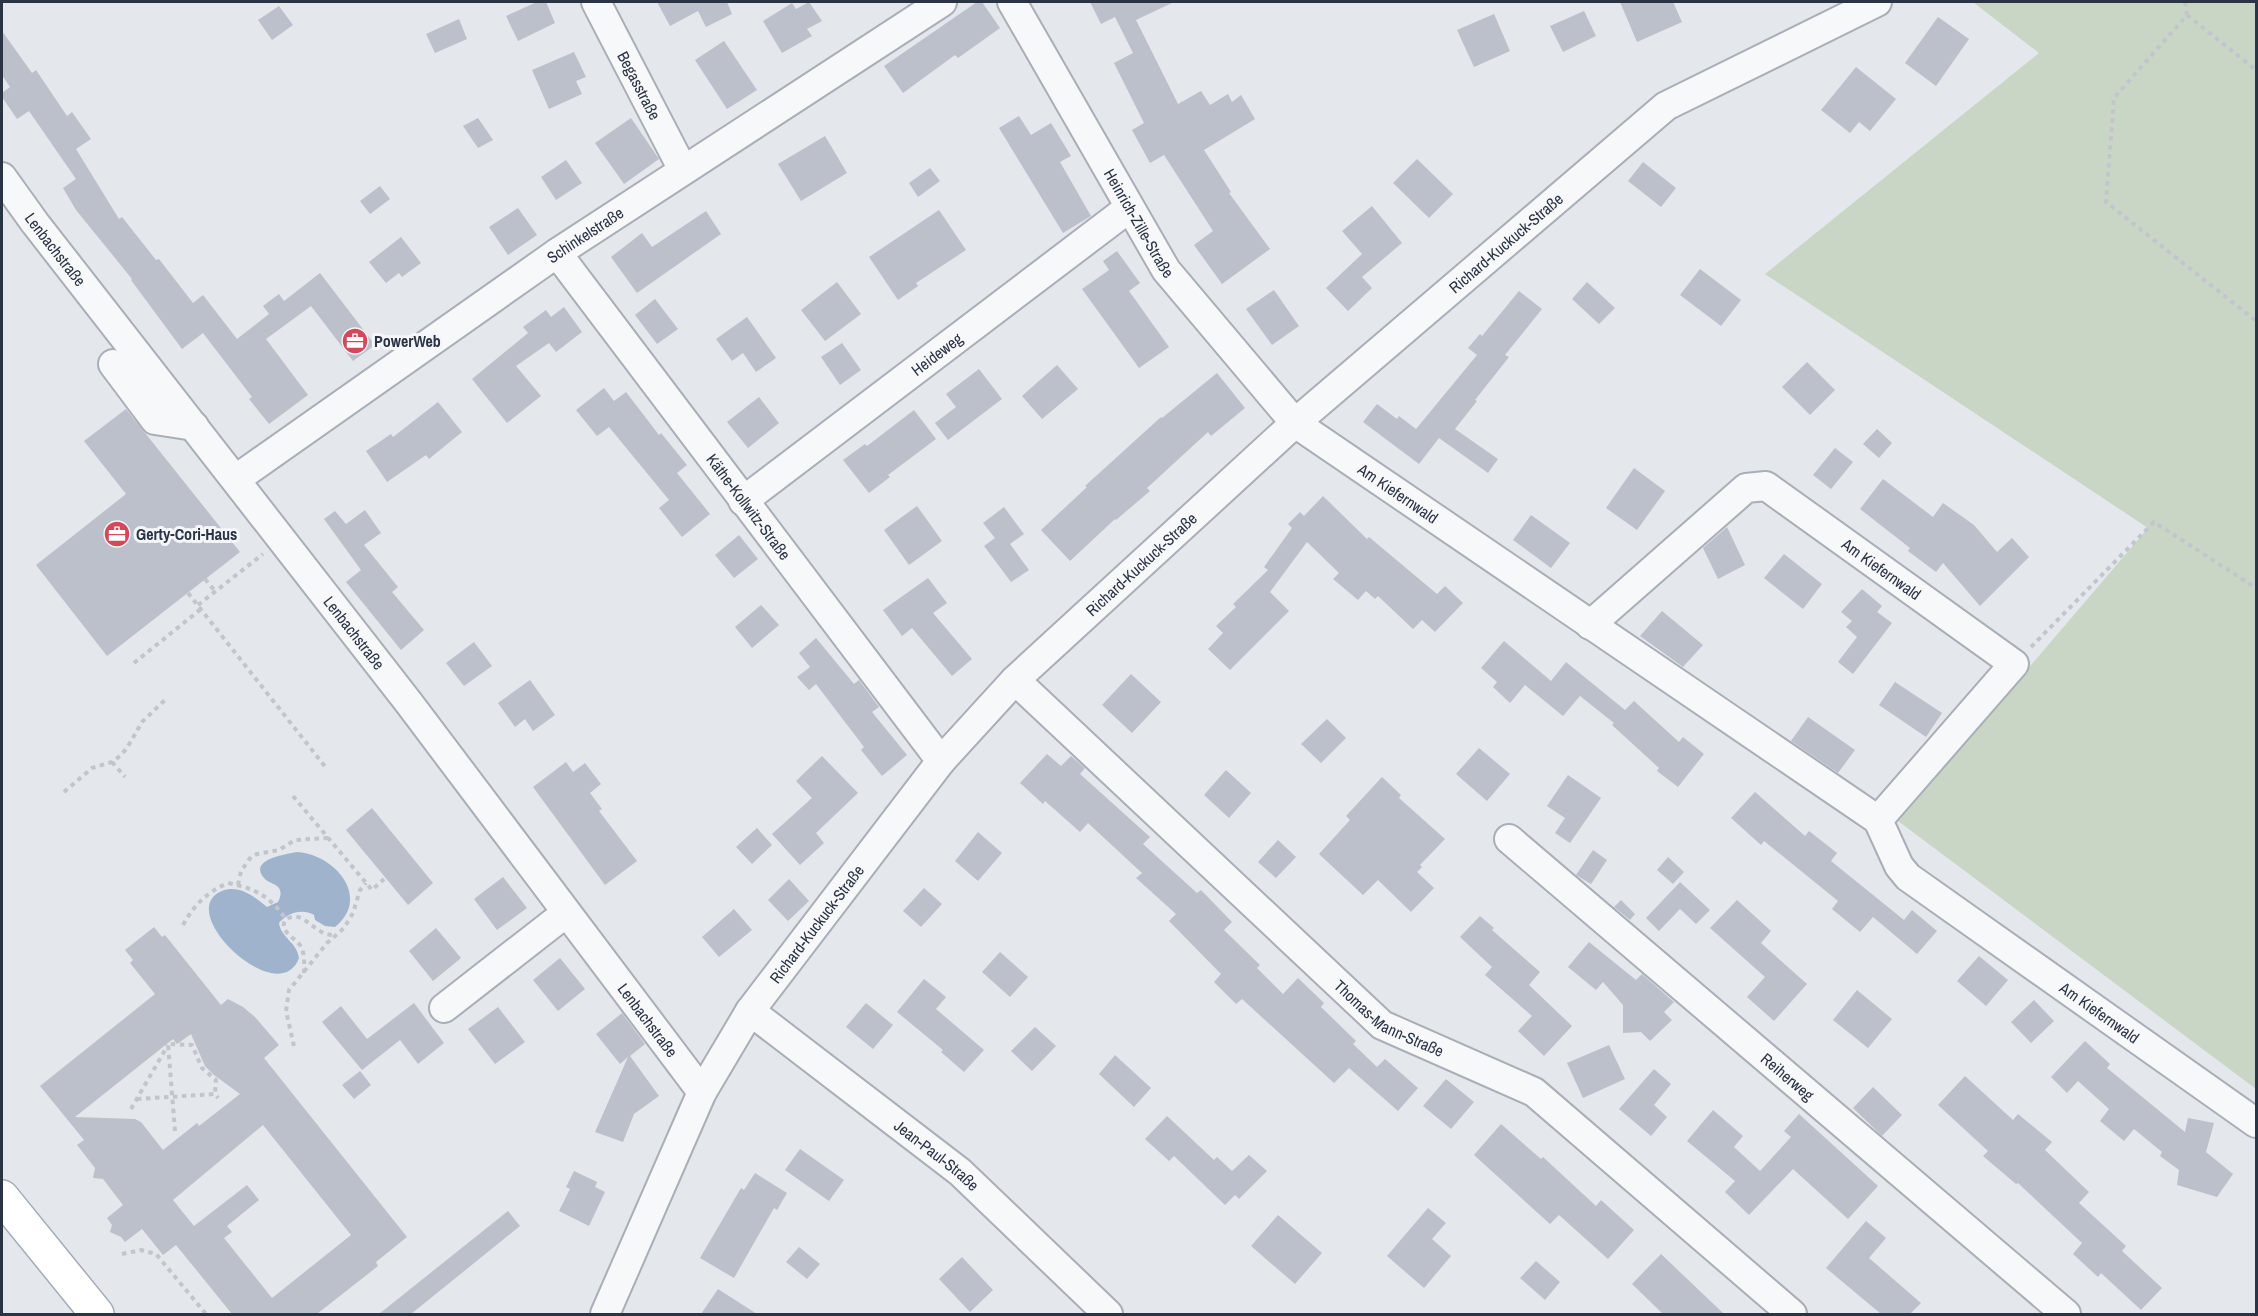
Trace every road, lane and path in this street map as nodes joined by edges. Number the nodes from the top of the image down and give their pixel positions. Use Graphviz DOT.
graph roads {
  1 [pos="596,2"];
  2 [pos="942,2"];
  3 [pos="1012,2"];
  4 [pos="1877,2"];
  5 [pos="2185,2"];
  6 [pos="2187,15"];
  7 [pos="2256,70"];
  8 [pos="683,170"];
  9 [pos="2,177"];
  10 [pos="1129,208"];
  11 [pos="557,253"];
  12 [pos="2256,321"];
  13 [pos="118,329"];
  14 [pos="1295,423"];
  15 [pos="194,426"];
  16 [pos="236,479"];
  17 [pos="743,501"];
  18 [pos="270,549"];
  19 [pos="205,579"];
  20 [pos="2256,588"];
  21 [pos="215,591"];
  22 [pos="188,592"];
  23 [pos="198,605"];
  24 [pos="201,609"];
  25 [pos="1590,625"];
  26 [pos="134,663"];
  27 [pos="2014,664"];
  28 [pos="1015,680"];
  29 [pos="165,700"];
  30 [pos="941,760"];
  31 [pos="112,762"];
  32 [pos="327,769"];
  33 [pos="125,777"];
  34 [pos="64,792"];
  35 [pos="293,796"];
  36 [pos="1878,820"];
  37 [pos="328,838"];
  38 [pos="1509,839"];
  39 [pos="384,879"];
  40 [pos="366,883"];
  41 [pos="238,885"];
  42 [pos="566,913"];
  43 [pos="286,919"];
  44 [pos="183,925"];
  45 [pos="335,935"];
  46 [pos="304,973"];
  47 [pos="444,1008"];
  48 [pos="750,1011"];
  49 [pos="168,1044"];
  50 [pos="294,1046"];
  51 [pos="702,1092"];
  52 [pos="215,1094"];
  53 [pos="173,1096"];
  54 [pos="218,1098"];
  55 [pos="136,1099"];
  56 [pos="131,1109"];
  57 [pos="2256,1123"];
  58 [pos="175,1131"];
  59 [pos="2,1197"];
  60 [pos="122,1254"];
  61 [pos="97,1314"];
  62 [pos="206,1314"];
  63 [pos="605,1314"];
  64 [pos="1108,1314"];
  65 [pos="1792,1314"];
  66 [pos="2066,1314"];
  1 -- 8 [label="street, Begasstraße"];
  2 -- 8 [label="street, Schinkelstraße"];
  3 -- 10 [label="street, Heinrich-Zille-Straße"];
  4 -- 14 [label="street, Richard-Kuckuck-Straße"];
  5 -- 6 [label="path"];
  6 -- 7 [label="path"];
  6 -- 12 [label="path"];
  8 -- 11 [label="street, Schinkelstraße"];
  9 -- 13 [label="street, Lenbachstraße"];
  10 -- 14 [label="street, Heinrich-Zille-Straße"];
  10 -- 17 [label="street, Heideweg"];
  11 -- 16 [label="street, Schinkelstraße"];
  11 -- 17 [label="street, Käthe-Kollwitz-Straße"];
  13 -- 15 [label="street, Lenbachstraße"];
  13 -- 15 [label="street"];
  14 -- 25 [label="street, Am Kiefernwald"];
  14 -- 28 [label="street, Richard-Kuckuck-Straße"];
  15 -- 16 [label="street, Lenbachstraße"];
  16 -- 42 [label="street, Lenbachstraße"];
  17 -- 30 [label="street, Käthe-Kollwitz-Straße"];
  18 -- 21 [label="path"];
  19 -- 21 [label="path"];
  20 -- 27 [label="path"];
  21 -- 23 [label="path"];
  22 -- 23 [label="path"];
  23 -- 24 [label="path"];
  24 -- 26 [label="path"];
  24 -- 32 [label="path"];
  25 -- 27 [label="street, Am Kiefernwald"];
  25 -- 36 [label="street, Am Kiefernwald"];
  27 -- 36 [label="street"];
  28 -- 30 [label="street, Richard-Kuckuck-Straße"];
  28 -- 65 [label="street, Thomas-Mann-Straße"];
  29 -- 31 [label="path"];
  30 -- 48 [label="street, Richard-Kuckuck-Straße"];
  31 -- 33 [label="path"];
  31 -- 34 [label="path"];
  35 -- 37 [label="path"];
  36 -- 57 [label="street, Am Kiefernwald"];
  37 -- 40 [label="path"];
  37 -- 41 [label="path"];
  38 -- 66 [label="street, Reiherweg"];
  39 -- 40 [label="path"];
  40 -- 45 [label="path"];
  41 -- 43 [label="path"];
  41 -- 44 [label="path"];
  42 -- 47 [label="street"];
  42 -- 51 [label="street, Lenbachstraße"];
  43 -- 45 [label="path"];
  43 -- 46 [label="path"];
  45 -- 46 [label="path"];
  46 -- 50 [label="path"];
  48 -- 51 [label="street, Richard-Kuckuck-Straße"];
  48 -- 64 [label="street, Jean-Paul-Straße"];
  49 -- 52 [label="path"];
  49 -- 53 [label="path"];
  49 -- 55 [label="path"];
  51 -- 63 [label="street, Richard-Kuckuck-Straße"];
  52 -- 53 [label="path"];
  52 -- 54 [label="path"];
  53 -- 55 [label="path"];
  53 -- 58 [label="path"];
  55 -- 56 [label="path"];
  59 -- 61 [label="main road"];
  60 -- 62 [label="path"];
}
